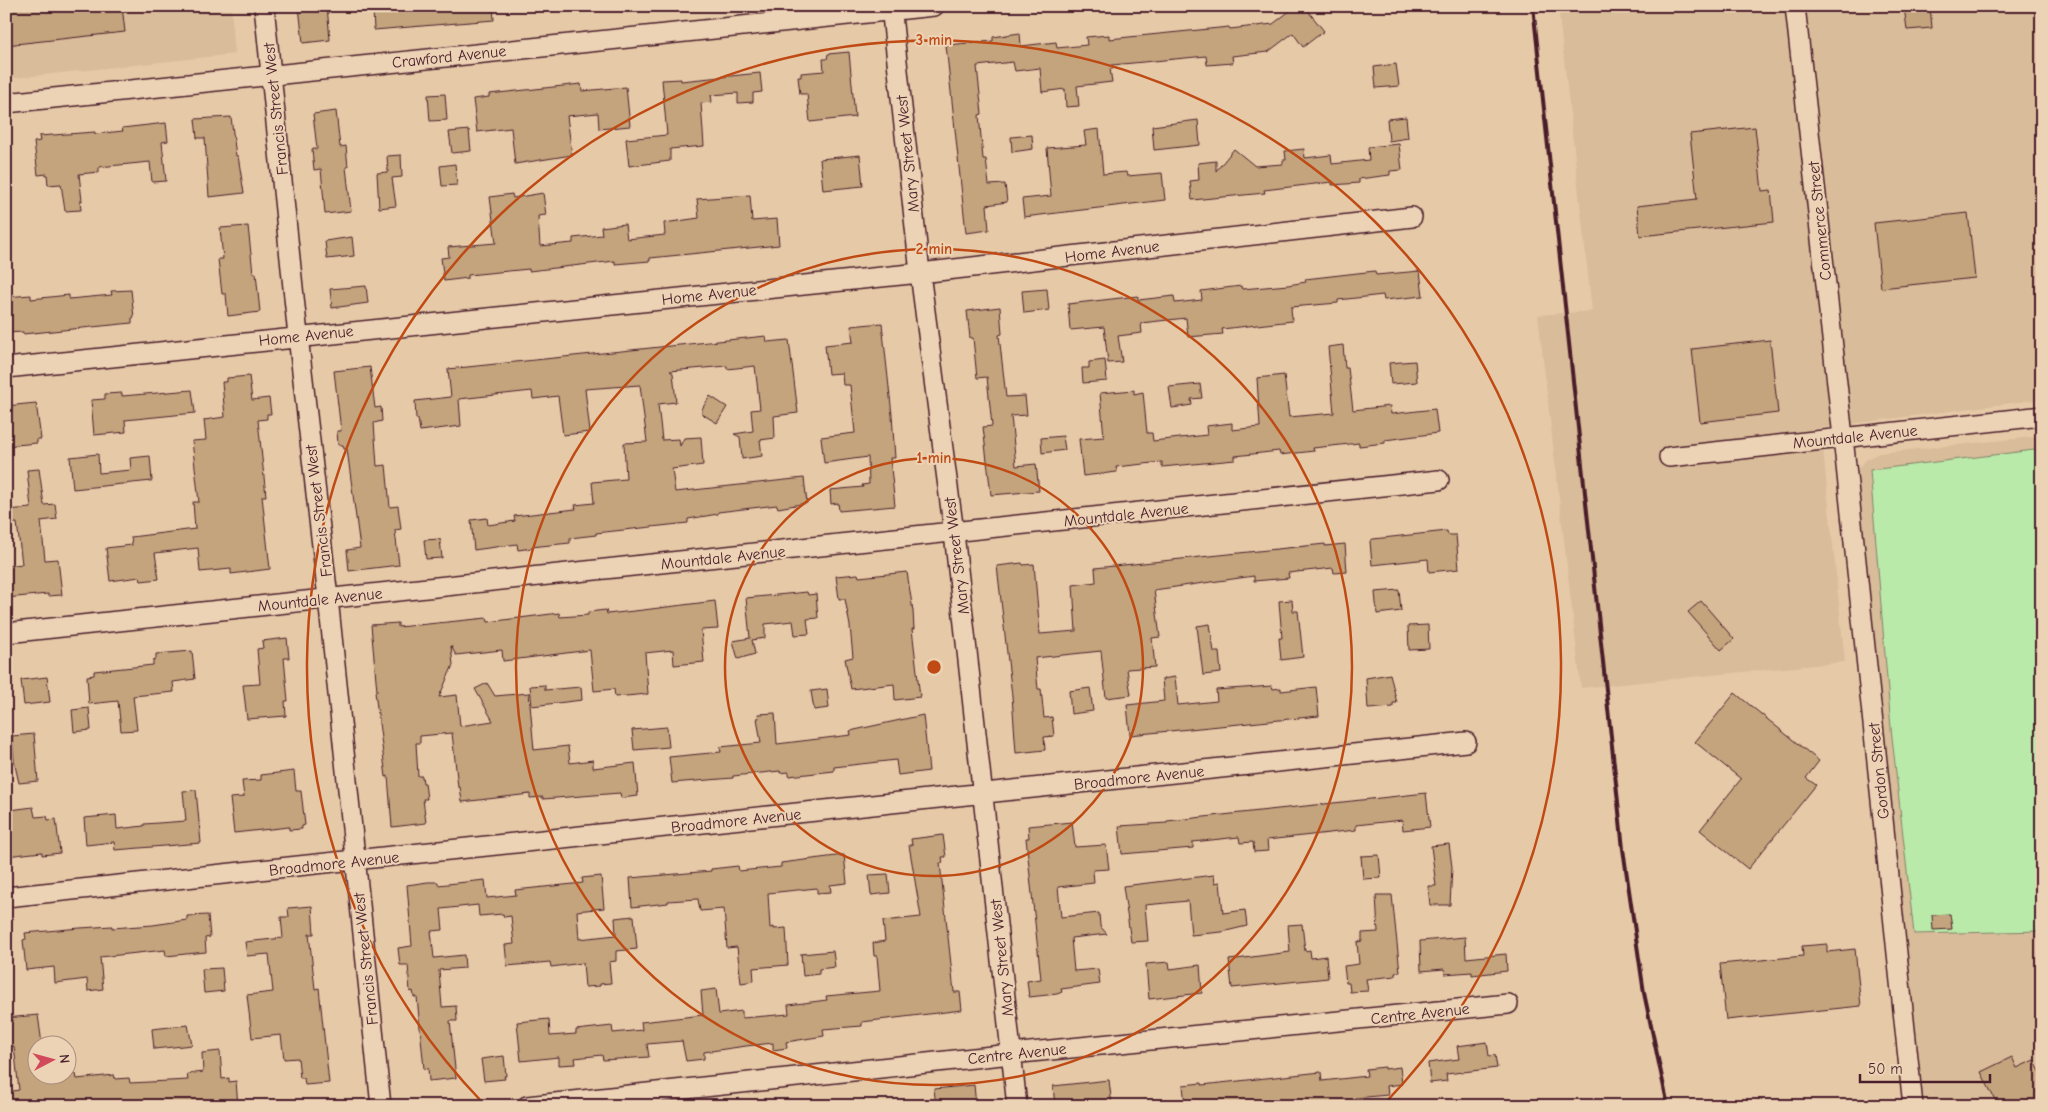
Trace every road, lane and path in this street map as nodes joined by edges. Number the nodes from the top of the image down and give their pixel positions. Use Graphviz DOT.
graph roads {
  1 [pos="264,6"];
  2 [pos="934,6"];
  3 [pos="1795,6"];
  4 [pos="891,9"];
  5 [pos="272,74"];
  6 [pos="6,103"];
  7 [pos="1412,217"];
  8 [pos="920,273"];
  9 [pos="298,336"];
  10 [pos="6,368"];
  11 [pos="2042,416"];
  12 [pos="1843,436"];
  13 [pos="1669,457"];
  14 [pos="1439,480"];
  15 [pos="954,533"];
  16 [pos="328,598"];
  17 [pos="6,633"];
  18 [pos="1466,742"];
  19 [pos="983,794"];
  20 [pos="355,860"];
  21 [pos="6,897"];
  22 [pos="1508,1004"];
  23 [pos="1011,1054"];
  24 [pos="381,1106"];
  25 [pos="527,1106"];
  26 [pos="1017,1106"];
  27 [pos="1913,1106"];
  1 -- 5 [label="street, Francis Street West"];
  2 -- 4 [label="street, Crawford Avenue"];
  3 -- 12 [label="street, Commerce Street"];
  4 -- 5 [label="street, Crawford Avenue"];
  4 -- 8 [label="street, Mary Street West"];
  5 -- 6 [label="street, Crawford Avenue"];
  5 -- 9 [label="street, Francis Street West"];
  7 -- 8 [label="street, Home Avenue"];
  8 -- 9 [label="street, Home Avenue"];
  8 -- 15 [label="street, Mary Street West"];
  9 -- 10 [label="street, Home Avenue"];
  9 -- 16 [label="street, Francis Street West"];
  11 -- 12 [label="street, Mountdale Avenue"];
  12 -- 13 [label="street, Mountdale Avenue"];
  12 -- 27 [label="street, Gordon Street"];
  14 -- 15 [label="street, Mountdale Avenue"];
  15 -- 16 [label="street, Mountdale Avenue"];
  15 -- 19 [label="street, Mary Street West"];
  16 -- 17 [label="street, Mountdale Avenue"];
  16 -- 20 [label="street, Francis Street West"];
  18 -- 19 [label="street, Broadmore Avenue"];
  19 -- 20 [label="street, Broadmore Avenue"];
  19 -- 23 [label="street, Mary Street West"];
  20 -- 21 [label="street, Broadmore Avenue"];
  20 -- 24 [label="street, Francis Street West"];
  22 -- 23 [label="street, Centre Avenue"];
  23 -- 25 [label="street, Centre Avenue"];
  23 -- 26 [label="street, Mary Street West"];
}
